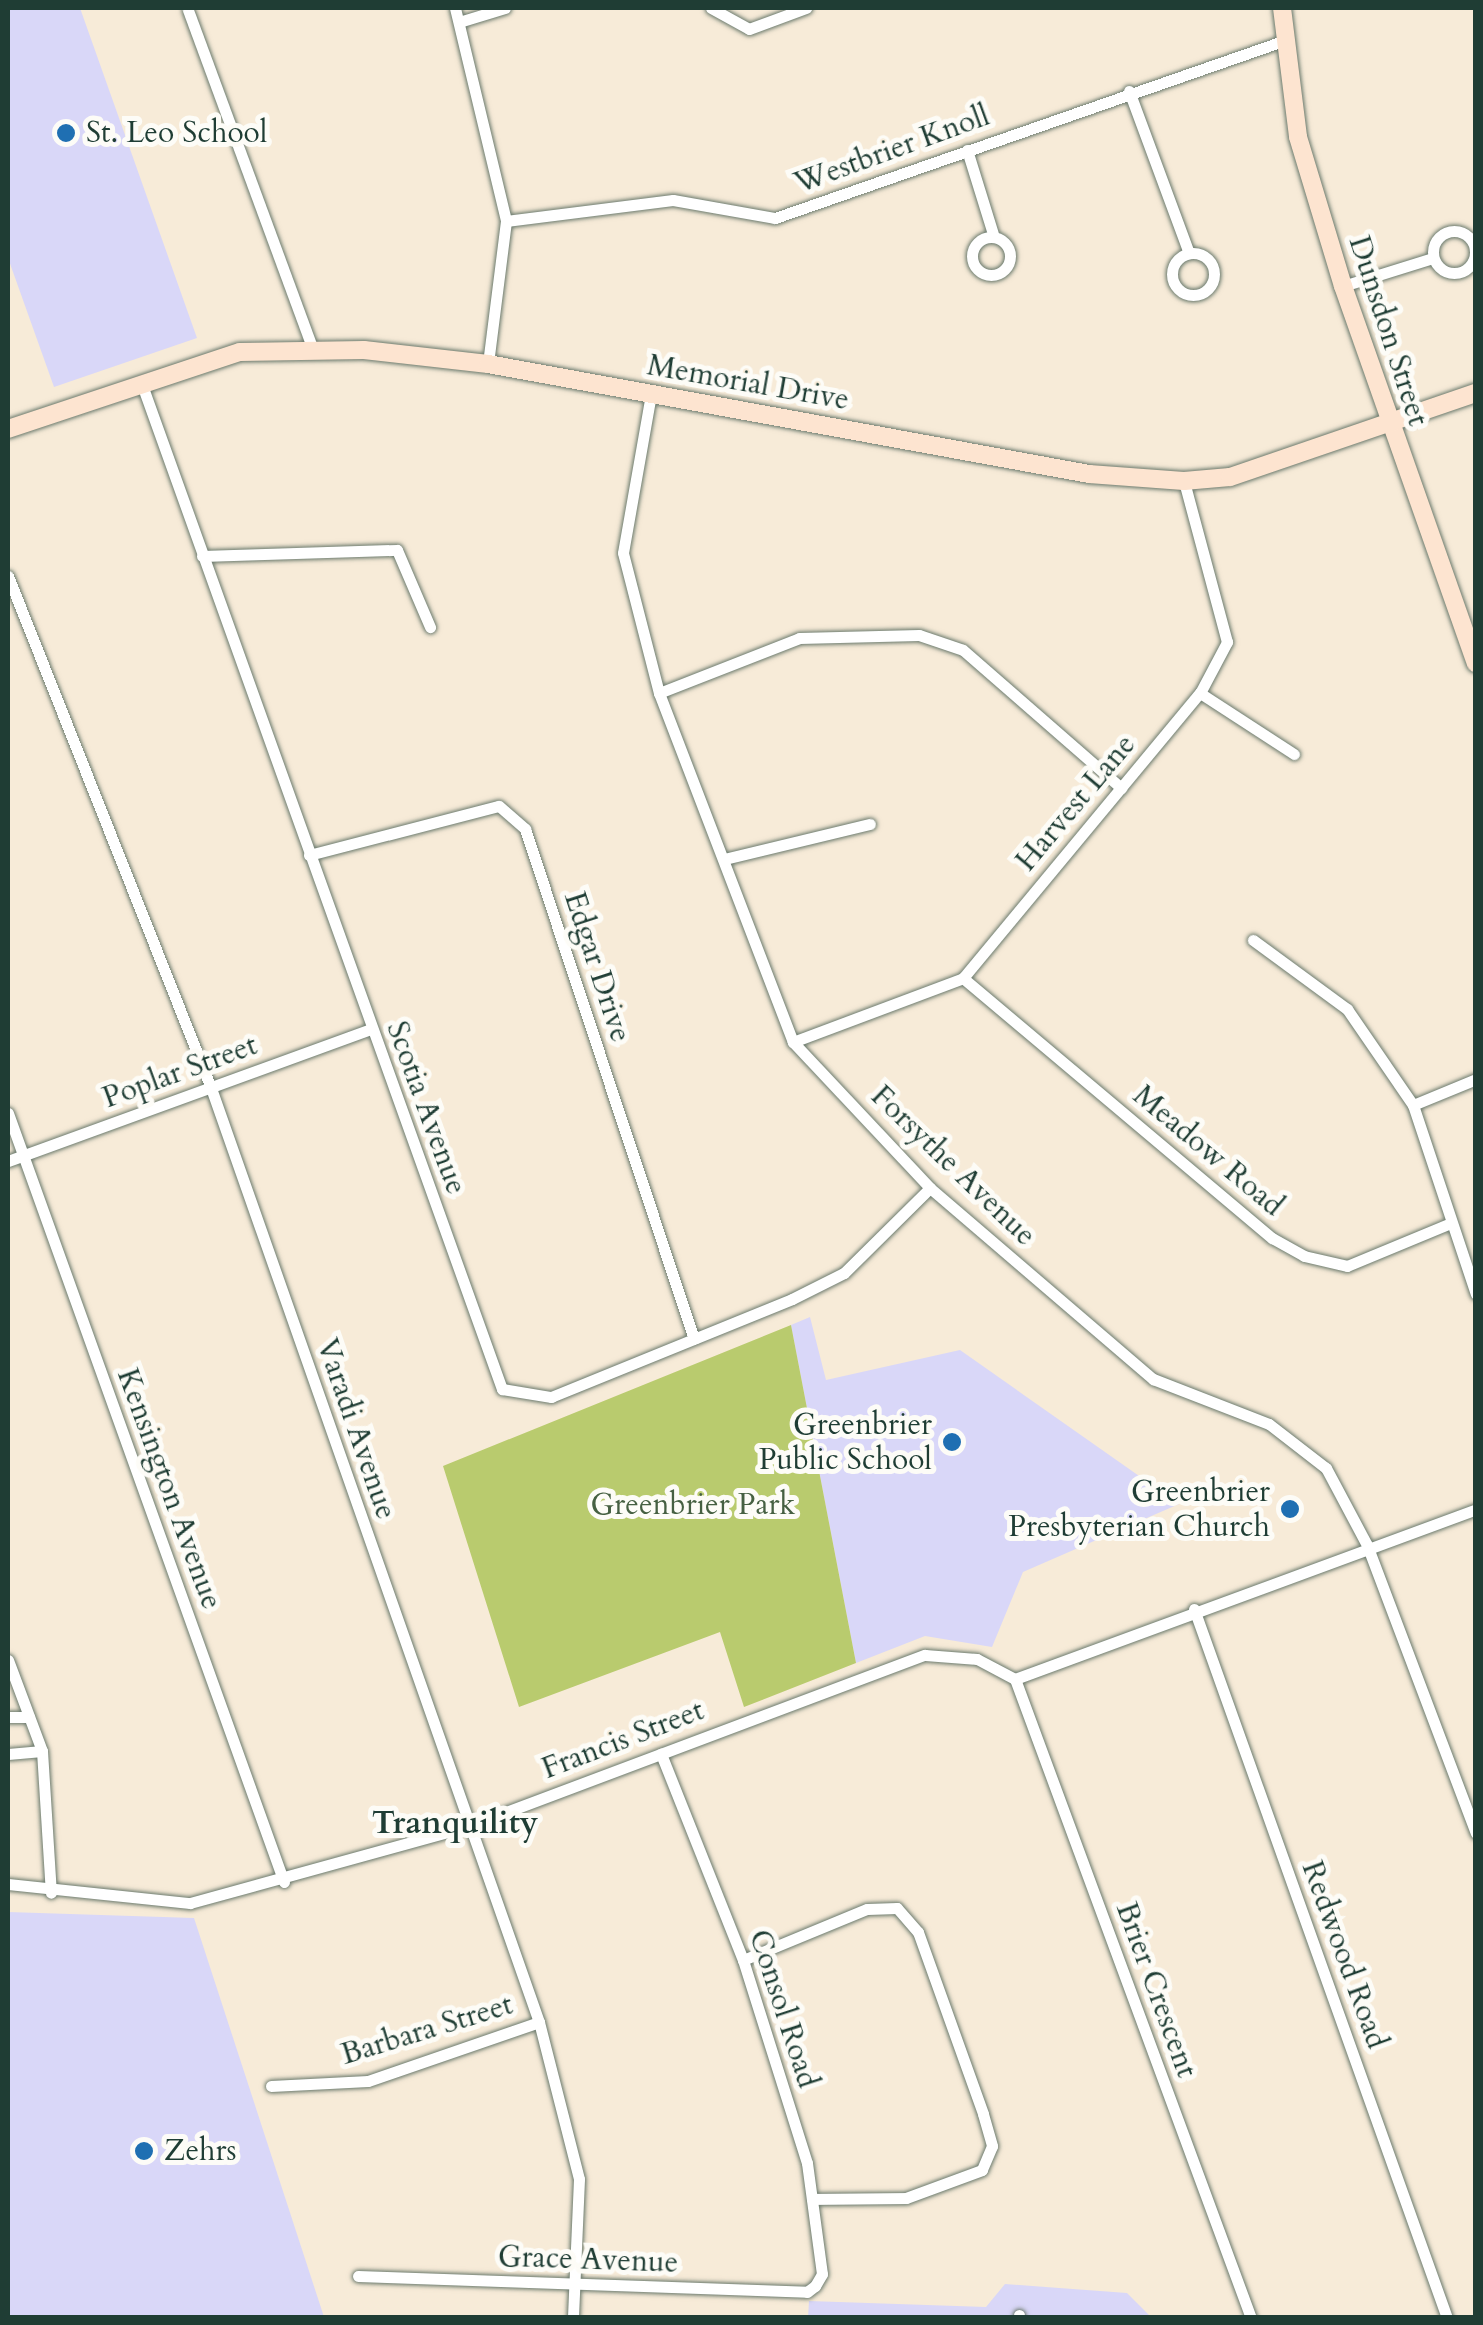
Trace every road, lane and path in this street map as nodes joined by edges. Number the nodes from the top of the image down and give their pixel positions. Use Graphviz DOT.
graph roads {
  1 [pos="455,8"];
  2 [pos="505,8"];
  3 [pos="711,8"];
  4 [pos="806,8"];
  5 [pos="1282,8"];
  6 [pos="188,10"];
  7 [pos="458,22"];
  8 [pos="1283,41"];
  9 [pos="1129,91"];
  10 [pos="967,150"];
  11 [pos="506,220"];
  12 [pos="994,238"];
  13 [pos="1189,253"];
  14 [pos="1433,258"];
  15 [pos="1343,286"];
  16 [pos="313,350"];
  17 [pos="488,364"];
  18 [pos="140,382"];
  19 [pos="1476,393"];
  20 [pos="651,394"];
  21 [pos="1390,423"];
  22 [pos="8,429"];
  23 [pos="1184,481"];
  24 [pos="202,556"];
  25 [pos="8,576"];
  26 [pos="430,628"];
  27 [pos="1476,663"];
  28 [pos="660,693"];
  29 [pos="1200,693"];
  30 [pos="1294,754"];
  31 [pos="1121,788"];
  32 [pos="870,824"];
  33 [pos="309,855"];
  34 [pos="724,858"];
  35 [pos="1252,940"];
  36 [pos="963,978"];
  37 [pos="370,1029"];
  38 [pos="792,1042"];
  39 [pos="1476,1079"];
  40 [pos="211,1088"];
  41 [pos="1413,1105"];
  42 [pos="8,1114"];
  43 [pos="23,1156"];
  44 [pos="8,1161"];
  45 [pos="930,1188"];
  46 [pos="1451,1223"];
  47 [pos="1476,1294"];
  48 [pos="694,1339"];
  49 [pos="1476,1509"];
  50 [pos="1367,1545"];
  51 [pos="1194,1609"];
  52 [pos="8,1660"];
  53 [pos="1014,1680"];
  54 [pos="8,1716"];
  55 [pos="29,1717"];
  56 [pos="42,1751"];
  57 [pos="8,1754"];
  58 [pos="661,1754"];
  59 [pos="469,1826"];
  60 [pos="1476,1833"];
  61 [pos="284,1882"];
  62 [pos="8,1884"];
  63 [pos="51,1893"];
  64 [pos="742,1960"];
  65 [pos="538,2022"];
  66 [pos="271,2086"];
  67 [pos="812,2200"];
  68 [pos="358,2276"];
  69 [pos="575,2286"];
  70 [pos="815,2286"];
  71 [pos="573,2318"];
  72 [pos="1251,2318"];
  73 [pos="1446,2318"];
  1 -- 7 [label="street"];
  2 -- 7 [label="street"];
  3 -- 4 [label="street"];
  5 -- 8 [label="main road, Dunsdon Street"];
  6 -- 16 [label="street"];
  7 -- 11 [label="street"];
  8 -- 9 [label="street, Westbrier Knoll"];
  8 -- 15 [label="main road, Dunsdon Street"];
  9 -- 10 [label="street, Westbrier Knoll"];
  9 -- 13 [label="street"];
  10 -- 11 [label="street, Westbrier Knoll"];
  10 -- 12 [label="street"];
  11 -- 17 [label="street"];
  14 -- 15 [label="street"];
  15 -- 21 [label="main road, Dunsdon Street"];
  16 -- 17 [label="main road, Memorial Drive"];
  16 -- 18 [label="main road, Memorial Drive"];
  17 -- 20 [label="main road, Memorial Drive"];
  18 -- 22 [label="main road, Memorial Drive"];
  18 -- 24 [label="street, Scotia Avenue"];
  19 -- 21 [label="main road, Memorial Drive"];
  20 -- 23 [label="main road, Memorial Drive"];
  20 -- 28 [label="street, Forsythe Avenue"];
  21 -- 23 [label="main road, Memorial Drive"];
  21 -- 27 [label="main road, Dunsdon Street"];
  23 -- 29 [label="street, Harvest Lane"];
  24 -- 26 [label="street"];
  24 -- 33 [label="street, Scotia Avenue"];
  25 -- 40 [label="street, Varadi Avenue"];
  28 -- 31 [label="street"];
  28 -- 34 [label="street, Forsythe Avenue"];
  29 -- 30 [label="street"];
  29 -- 31 [label="street, Harvest Lane"];
  31 -- 36 [label="street, Harvest Lane"];
  32 -- 34 [label="street"];
  33 -- 37 [label="street, Scotia Avenue"];
  33 -- 48 [label="street, Edgar Drive"];
  34 -- 38 [label="street, Forsythe Avenue"];
  35 -- 41 [label="street"];
  36 -- 38 [label="street, Harvest Lane"];
  36 -- 46 [label="street, Meadow Road"];
  37 -- 40 [label="street, Poplar Street"];
  37 -- 48 [label="street, Scotia Avenue"];
  38 -- 45 [label="street, Forsythe Avenue"];
  39 -- 41 [label="street"];
  40 -- 43 [label="street, Poplar Street"];
  40 -- 59 [label="street, Varadi Avenue"];
  41 -- 46 [label="street"];
  42 -- 43 [label="street, Kensington Avenue"];
  43 -- 44 [label="street, Poplar Street"];
  43 -- 61 [label="street, Kensington Avenue"];
  45 -- 48 [label="street, Scotia Avenue"];
  45 -- 50 [label="street, Forsythe Avenue"];
  46 -- 47 [label="street"];
  49 -- 50 [label="street"];
  50 -- 51 [label="street"];
  50 -- 60 [label="street, Forsythe Avenue"];
  51 -- 53 [label="street"];
  51 -- 73 [label="street, Redwood Road"];
  52 -- 55 [label="street"];
  53 -- 58 [label="street, Francis Street"];
  53 -- 72 [label="street, Brier Crescent"];
  54 -- 55 [label="street"];
  55 -- 56 [label="street"];
  56 -- 57 [label="street"];
  56 -- 63 [label="street"];
  58 -- 59 [label="street, Francis Street"];
  58 -- 64 [label="street, Consol Road"];
  59 -- 61 [label="street, Francis Street"];
  59 -- 65 [label="street, Varadi Avenue"];
  61 -- 63 [label="street, Francis Street"];
  62 -- 63 [label="street, Francis Street"];
  64 -- 67 [label="street, Consol Road"];
  64 -- 67 [label="street"];
  65 -- 66 [label="street, Barbara Street"];
  65 -- 69 [label="street, Varadi Avenue"];
  67 -- 70 [label="street, Consol Road"];
  68 -- 69 [label="street, Grace Avenue"];
  69 -- 70 [label="street, Grace Avenue"];
  69 -- 71 [label="street, Varadi Avenue"];
}
